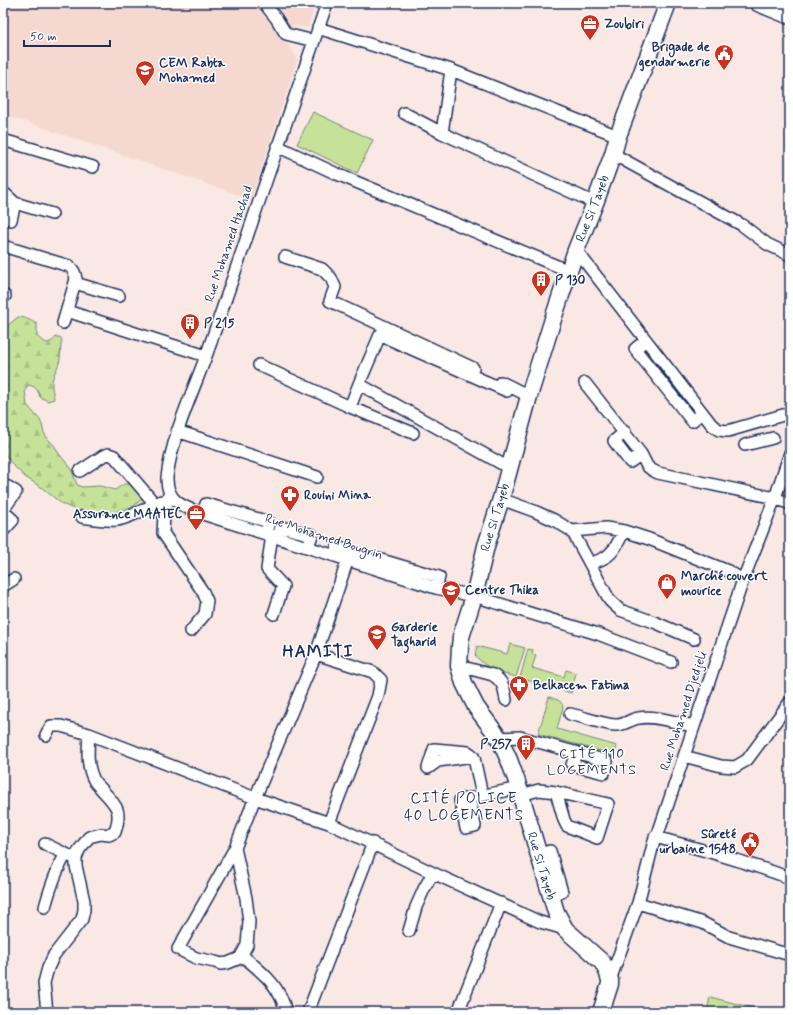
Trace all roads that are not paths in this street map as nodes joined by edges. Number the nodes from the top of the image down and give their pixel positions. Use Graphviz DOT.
graph roads {
  1 [pos="264,3"];
  2 [pos="327,3"];
  3 [pos="668,3"];
  4 [pos="758,3"];
  5 [pos="790,16"];
  6 [pos="318,28"];
  7 [pos="314,41"];
  8 [pos="451,70"];
  9 [pos="404,113"];
  10 [pos="442,133"];
  11 [pos="618,136"];
  12 [pos="3,140"];
  13 [pos="277,146"];
  14 [pos="613,154"];
  15 [pos="93,167"];
  16 [pos="3,192"];
  17 [pos="15,203"];
  18 [pos="595,203"];
  19 [pos="52,214"];
  20 [pos="11,220"];
  21 [pos="3,246"];
  22 [pos="576,250"];
  23 [pos="790,255"];
  24 [pos="285,257"];
  25 [pos="569,271"];
  26 [pos="75,283"];
  27 [pos="119,296"];
  28 [pos="67,311"];
  29 [pos="64,323"];
  30 [pos="206,356"];
  31 [pos="259,365"];
  32 [pos="585,383"];
  33 [pos="359,384"];
  34 [pos="507,391"];
  35 [pos="529,396"];
  36 [pos="350,406"];
  37 [pos="790,413"];
  38 [pos="752,424"];
  39 [pos="177,430"];
  40 [pos="413,433"];
  41 [pos="772,438"];
  42 [pos="758,442"];
  43 [pos="745,445"];
  44 [pos="790,453"];
  45 [pos="509,468"];
  46 [pos="80,472"];
  47 [pos="317,477"];
  48 [pos="3,492"];
  49 [pos="170,496"];
  50 [pos="775,498"];
  51 [pos="501,499"];
  52 [pos="155,504"];
  53 [pos="790,504"];
  54 [pos="3,510"];
  55 [pos="82,517"];
  56 [pos="3,531"];
  57 [pos="572,531"];
  58 [pos="624,532"];
  59 [pos="272,535"];
  60 [pos="334,555"];
  61 [pos="348,560"];
  62 [pos="590,564"];
  63 [pos="370,567"];
  64 [pos="14,578"];
  65 [pos="743,580"];
  66 [pos="3,586"];
  67 [pos="474,596"];
  68 [pos="274,614"];
  69 [pos="191,631"];
  70 [pos="694,639"];
  71 [pos="316,654"];
  72 [pos="672,662"];
  73 [pos="459,666"];
  74 [pos="506,700"];
  75 [pos="790,702"];
  76 [pos="570,714"];
  77 [pos="694,726"];
  78 [pos="89,734"];
  79 [pos="46,735"];
  80 [pos="499,738"];
  81 [pos="576,752"];
  82 [pos="473,756"];
  83 [pos="684,756"];
  84 [pos="520,792"];
  85 [pos="556,792"];
  86 [pos="482,795"];
  87 [pos="255,798"];
  88 [pos="469,798"];
  89 [pos="329,823"];
  90 [pos="655,837"];
  91 [pos="373,843"];
  92 [pos="45,844"];
  93 [pos="236,848"];
  94 [pos="71,856"];
  95 [pos="433,873"];
  96 [pos="790,878"];
  97 [pos="501,903"];
  98 [pos="638,903"];
  99 [pos="45,907"];
  100 [pos="565,929"];
  101 [pos="409,931"];
  102 [pos="242,955"];
  103 [pos="790,955"];
  104 [pos="610,980"];
  105 [pos="47,1012"];
  106 [pos="286,1012"];
  107 [pos="308,1012"];
  108 [pos="458,1012"];
  109 [pos="601,1012"];
  1 -- 7 [label="street"];
  2 -- 6 [label="street, Rue Mohamed Hachad"];
  3 -- 11 [label="main road, Rue Si Tayeb"];
  4 -- 5 [label="main road"];
  6 -- 7 [label="street, Rue Mohamed Hachad"];
  6 -- 8 [label="street"];
  7 -- 13 [label="street, Rue Mohamed Hachad"];
  8 -- 10 [label="street"];
  8 -- 11 [label="street"];
  9 -- 10 [label="street"];
  10 -- 18 [label="street"];
  11 -- 14 [label="main road, Rue Si Tayeb"];
  12 -- 15 [label="street"];
  13 -- 25 [label="street"];
  13 -- 30 [label="street, Rue Mohamed Hachad"];
  14 -- 18 [label="main road, Rue Si Tayeb"];
  14 -- 23 [label="street"];
  16 -- 17 [label="street"];
  17 -- 19 [label="street"];
  17 -- 20 [label="street"];
  18 -- 22 [label="main road, Rue Si Tayeb"];
  21 -- 26 [label="street"];
  22 -- 25 [label="main road, Rue Si Tayeb"];
  22 -- 38 [label="street"];
  24 -- 35 [label="street"];
  25 -- 35 [label="main road, Rue Si Tayeb"];
  26 -- 27 [label="street"];
  26 -- 28 [label="street"];
  28 -- 29 [label="street"];
  28 -- 30 [label="street"];
  30 -- 39 [label="street, Rue Mohamed Hachad"];
  31 -- 36 [label="street"];
  32 -- 50 [label="street"];
  33 -- 34 [label="street"];
  33 -- 36 [label="street"];
  33 -- 45 [label="street"];
  35 -- 45 [label="main road, Rue Si Tayeb"];
  36 -- 40 [label="street"];
  37 -- 38 [label="street"];
  38 -- 42 [label="street"];
  39 -- 47 [label="street"];
  39 -- 49 [label="street, Rue Mohamed Hachad"];
  41 -- 42 [label="street"];
  42 -- 43 [label="street"];
  44 -- 50 [label="street, Rue Mohamed Djedjeli"];
  45 -- 51 [label="main road, Rue Si Tayeb"];
  46 -- 52 [label="street"];
  48 -- 54 [label="street"];
  49 -- 52 [label="street"];
  49 -- 59 [label="street"];
  49 -- 69 [label="street"];
  50 -- 53 [label="street"];
  50 -- 65 [label="street, Rue Mohamed Djedjeli"];
  51 -- 57 [label="street"];
  51 -- 67 [label="main road, Rue Si Tayeb"];
  52 -- 55 [label="street"];
  54 -- 56 [label="street"];
  57 -- 58 [label="street"];
  57 -- 62 [label="street"];
  58 -- 62 [label="street"];
  58 -- 65 [label="street"];
  59 -- 60 [label="street, Rue Mohamed Bougrin"];
  59 -- 68 [label="street"];
  60 -- 61 [label="street, Rue Mohamed Bougrin"];
  60 -- 63 [label="street"];
  61 -- 63 [label="street, Rue Mohamed Bougrin"];
  61 -- 71 [label="street"];
  62 -- 70 [label="street"];
  63 -- 67 [label="street"];
  64 -- 66 [label="street"];
  65 -- 77 [label="street, Rue Mohamed Djedjeli"];
  67 -- 72 [label="street"];
  67 -- 73 [label="main road, Rue Si Tayeb"];
  71 -- 87 [label="street"];
  71 -- 89 [label="street"];
  73 -- 74 [label="street"];
  73 -- 80 [label="main road, Rue Si Tayeb"];
  75 -- 83 [label="street"];
  76 -- 77 [label="street"];
  77 -- 83 [label="street, Rue Mohamed Djedjeli"];
  78 -- 79 [label="street"];
  78 -- 87 [label="street"];
  78 -- 94 [label="street"];
  80 -- 81 [label="street"];
  80 -- 84 [label="main road, Rue Si Tayeb"];
  82 -- 86 [label="street"];
  83 -- 90 [label="street, Rue Mohamed Djedjeli"];
  84 -- 85 [label="street"];
  84 -- 86 [label="street"];
  84 -- 100 [label="main road, Rue Si Tayeb"];
  85 -- 85 [label="street"];
  86 -- 88 [label="street"];
  87 -- 89 [label="street"];
  87 -- 93 [label="street"];
  89 -- 91 [label="street"];
  90 -- 96 [label="street"];
  90 -- 98 [label="street, Rue Mohamed Djedjeli"];
  91 -- 95 [label="street"];
  91 -- 107 [label="street"];
  92 -- 94 [label="street"];
  93 -- 102 [label="street"];
  93 -- 102 [label="street"];
  94 -- 99 [label="street"];
  94 -- 105 [label="street"];
  95 -- 97 [label="street"];
  95 -- 101 [label="street"];
  97 -- 100 [label="street"];
  97 -- 108 [label="street"];
  98 -- 103 [label="street"];
  98 -- 104 [label="street, Rue Mohamed Djedjeli"];
  100 -- 104 [label="main road, Rue Si Tayeb"];
  102 -- 106 [label="street"];
  104 -- 109 [label="main road"];
}
